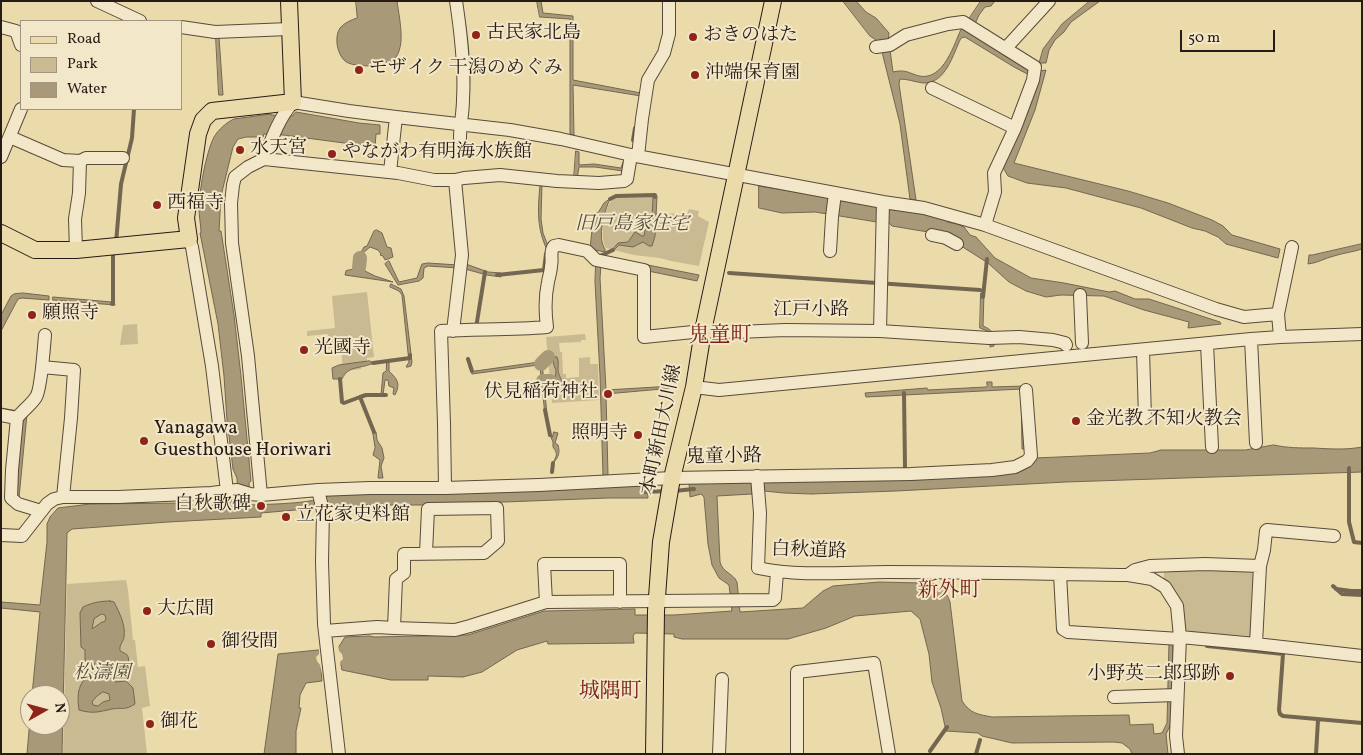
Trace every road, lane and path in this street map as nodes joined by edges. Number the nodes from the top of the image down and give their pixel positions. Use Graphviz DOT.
graph roads {
  1 [pos="97,1"];
  2 [pos="288,1"];
  3 [pos="456,1"];
  4 [pos="669,1"];
  5 [pos="772,1"];
  6 [pos="1049,1"];
  7 [pos="138,20"];
  8 [pos="1,27"];
  9 [pos="182,27"];
  10 [pos="289,29"];
  11 [pos="20,42"];
  12 [pos="876,47"];
  13 [pos="1006,48"];
  14 [pos="932,88"];
  15 [pos="289,107"];
  16 [pos="21,110"];
  17 [pos="396,117"];
  18 [pos="460,124"];
  19 [pos="1015,128"];
  20 [pos="10,137"];
  21 [pos="460,138"];
  22 [pos="635,156"];
  23 [pos="1,157"];
  24 [pos="123,158"];
  25 [pos="264,159"];
  26 [pos="80,161"];
  27 [pos="390,172"];
  28 [pos="736,175"];
  29 [pos="455,180"];
  30 [pos="835,195"];
  31 [pos="883,204"];
  32 [pos="951,218"];
  33 [pos="985,226"];
  34 [pos="1,234"];
  35 [pos="932,235"];
  36 [pos="189,239"];
  37 [pos="1292,247"];
  38 [pos="76,250"];
  39 [pos="830,251"];
  40 [pos="1080,295"];
  41 [pos="1278,314"];
  42 [pos="452,331"];
  43 [pos="880,331"];
  44 [pos="703,332"];
  45 [pos="1362,334"];
  46 [pos="45,335"];
  47 [pos="1280,337"];
  48 [pos="1251,339"];
  49 [pos="1082,343"];
  50 [pos="1066,344"];
  51 [pos="1207,344"];
  52 [pos="1143,350"];
  53 [pos="42,367"];
  54 [pos="694,387"];
  55 [pos="1026,390"];
  56 [pos="1,415"];
  57 [pos="19,415"];
  58 [pos="1145,418"];
  59 [pos="1256,443"];
  60 [pos="1212,447"];
  61 [pos="672,478"];
  62 [pos="758,484"];
  63 [pos="445,488"];
  64 [pos="232,490"];
  65 [pos="255,495"];
  66 [pos="63,496"];
  67 [pos="320,499"];
  68 [pos="41,511"];
  69 [pos="1,535"];
  70 [pos="1334,536"];
  71 [pos="426,553"];
  72 [pos="1260,566"];
  73 [pos="777,572"];
  74 [pos="1060,574"];
  75 [pos="1128,575"];
  76 [pos="546,602"];
  77 [pos="620,602"];
  78 [pos="656,607"];
  79 [pos="394,628"];
  80 [pos="325,637"];
  81 [pos="1180,638"];
  82 [pos="1256,644"];
  83 [pos="1362,656"];
  84 [pos="722,679"];
  85 [pos="1178,695"];
  86 [pos="1114,697"];
  87 [pos="343,753"];
  88 [pos="654,754"];
  89 [pos="720,754"];
  90 [pos="797,754"];
  91 [pos="889,754"];
  92 [pos="1178,754"];
  1 -- 7 [label="street"];
  2 -- 10 [label="main road"];
  3 -- 18 [label="street"];
  4 -- 22 [label="street"];
  5 -- 28 [label="main road, 本町新田大川線"];
  6 -- 13 [label="street"];
  8 -- 11 [label="street"];
  9 -- 10 [label="street"];
  10 -- 15 [label="main road"];
  12 -- 13 [label="street"];
  13 -- 19 [label="street"];
  14 -- 19 [label="street"];
  15 -- 17 [label="street"];
  15 -- 25 [label="street"];
  15 -- 36 [label="main road"];
  16 -- 20 [label="street"];
  17 -- 18 [label="street"];
  17 -- 27 [label="street"];
  18 -- 21 [label="street"];
  18 -- 22 [label="street"];
  19 -- 33 [label="street"];
  20 -- 23 [label="street"];
  20 -- 26 [label="street"];
  22 -- 28 [label="street"];
  22 -- 29 [label="street"];
  24 -- 26 [label="street"];
  25 -- 27 [label="street"];
  25 -- 65 [label="street"];
  26 -- 38 [label="street"];
  27 -- 29 [label="street"];
  28 -- 30 [label="street"];
  28 -- 44 [label="main road, 本町新田大川線"];
  29 -- 42 [label="street"];
  30 -- 31 [label="street"];
  30 -- 39 [label="street"];
  31 -- 32 [label="street"];
  31 -- 43 [label="street"];
  32 -- 33 [label="street"];
  32 -- 35 [label="street"];
  33 -- 41 [label="street"];
  34 -- 38 [label="main road"];
  36 -- 38 [label="main road"];
  36 -- 64 [label="street"];
  37 -- 41 [label="street"];
  40 -- 49 [label="street"];
  41 -- 47 [label="street"];
  42 -- 44 [label="street, 江戸小路"];
  42 -- 63 [label="street"];
  43 -- 44 [label="street, 江戸小路"];
  43 -- 50 [label="street, 江戸小路"];
  44 -- 54 [label="main road, 本町新田大川線"];
  45 -- 47 [label="street"];
  46 -- 53 [label="street"];
  47 -- 48 [label="street"];
  48 -- 51 [label="street"];
  48 -- 59 [label="street"];
  51 -- 52 [label="street"];
  51 -- 60 [label="street"];
  52 -- 54 [label="street"];
  52 -- 58 [label="street"];
  53 -- 57 [label="street"];
  53 -- 66 [label="street"];
  54 -- 61 [label="main road, 本町新田大川線"];
  55 -- 62 [label="street, 鬼童小路"];
  56 -- 57 [label="street"];
  57 -- 68 [label="street"];
  61 -- 62 [label="street, 鬼童小路"];
  61 -- 63 [label="street, 鬼童小路"];
  61 -- 78 [label="main road, 本町新田大川線"];
  62 -- 73 [label="street, 白秋道路"];
  63 -- 67 [label="street, 鬼童小路"];
  64 -- 65 [label="street"];
  64 -- 66 [label="street"];
  65 -- 67 [label="street, 鬼童小路"];
  66 -- 68 [label="street"];
  67 -- 80 [label="street"];
  68 -- 69 [label="street"];
  70 -- 72 [label="street"];
  71 -- 71 [label="street"];
  71 -- 79 [label="street"];
  72 -- 75 [label="street"];
  72 -- 82 [label="street"];
  73 -- 74 [label="street, 白秋道路"];
  73 -- 78 [label="street"];
  74 -- 75 [label="street, 白秋道路"];
  74 -- 81 [label="street"];
  75 -- 81 [label="street"];
  76 -- 77 [label="street"];
  76 -- 77 [label="street"];
  76 -- 79 [label="street"];
  77 -- 78 [label="street"];
  78 -- 88 [label="main road, 本町新田大川線"];
  79 -- 80 [label="street"];
  80 -- 87 [label="street"];
  81 -- 82 [label="street"];
  81 -- 85 [label="street"];
  82 -- 83 [label="street"];
  84 -- 89 [label="street"];
  85 -- 86 [label="street"];
  85 -- 92 [label="street"];
  90 -- 91 [label="street"];
}
